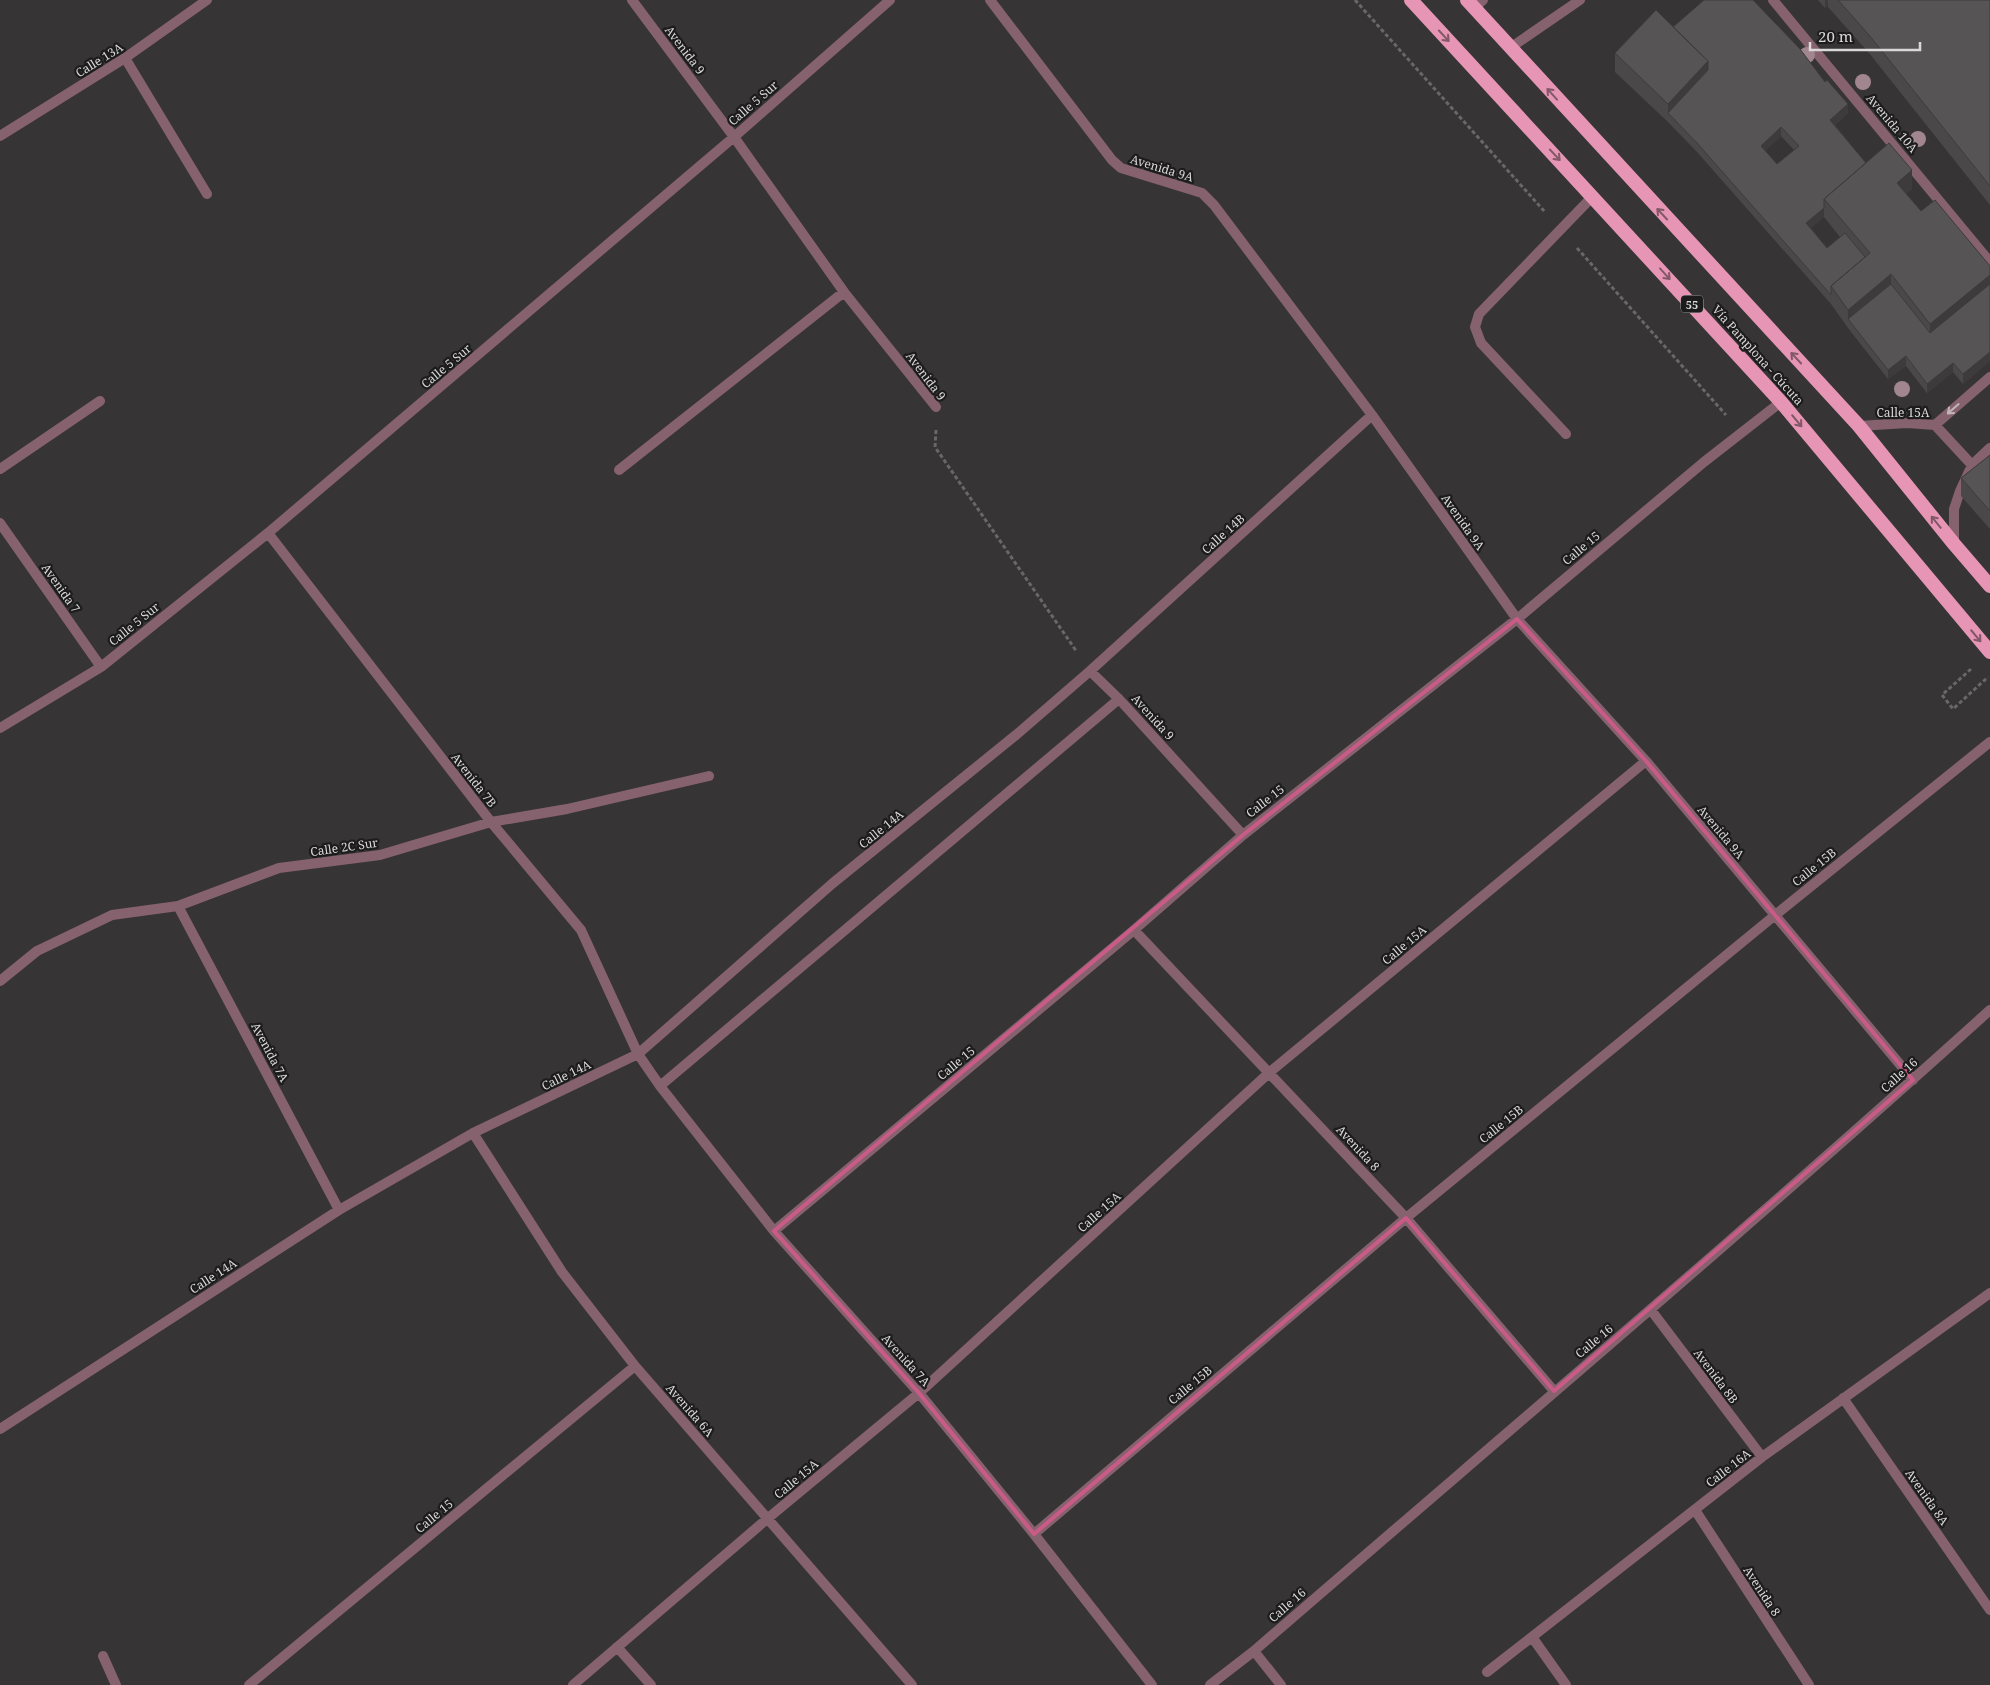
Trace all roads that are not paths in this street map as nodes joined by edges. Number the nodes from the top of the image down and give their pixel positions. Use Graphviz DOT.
graph roads {
  1 [pos="207,0"];
  2 [pos="632,0"];
  3 [pos="890,0"];
  4 [pos="990,0"];
  5 [pos="1411,0"];
  6 [pos="1580,0"];
  7 [pos="1773,0"];
  8 [pos="1475,2"];
  9 [pos="1510,48"];
  10 [pos="125,58"];
  11 [pos="0,136"];
  12 [pos="734,136"];
  13 [pos="207,194"];
  14 [pos="1593,196"];
  15 [pos="1990,262"];
  16 [pos="844,292"];
  17 [pos="1990,377"];
  18 [pos="100,401"];
  19 [pos="1781,402"];
  20 [pos="936,407"];
  21 [pos="1372,415"];
  22 [pos="1935,425"];
  23 [pos="1859,426"];
  24 [pos="1566,434"];
  25 [pos="1990,448"];
  26 [pos="1972,465"];
  27 [pos="0,469"];
  28 [pos="619,470"];
  29 [pos="0,523"];
  30 [pos="268,533"];
  31 [pos="1954,544"];
  32 [pos="1990,586"];
  33 [pos="1516,619"];
  34 [pos="1990,652"];
  35 [pos="101,666"];
  36 [pos="1090,671"];
  37 [pos="1119,699"];
  38 [pos="0,728"];
  39 [pos="1990,742"];
  40 [pos="1646,761"];
  41 [pos="709,776"];
  42 [pos="491,822"];
  43 [pos="1243,834"];
  44 [pos="178,906"];
  45 [pos="1774,916"];
  46 [pos="1134,930"];
  47 [pos="0,981"];
  48 [pos="1990,1010"];
  49 [pos="638,1054"];
  50 [pos="1270,1072"];
  51 [pos="1913,1080"];
  52 [pos="660,1086"];
  53 [pos="473,1133"];
  54 [pos="339,1210"];
  55 [pos="1406,1218"];
  56 [pos="774,1231"];
  57 [pos="1990,1293"];
  58 [pos="1651,1310"];
  59 [pos="635,1366"];
  60 [pos="1554,1391"];
  61 [pos="919,1393"];
  62 [pos="1843,1398"];
  63 [pos="0,1429"];
  64 [pos="1762,1457"];
  65 [pos="1695,1510"];
  66 [pos="767,1519"];
  67 [pos="1034,1534"];
  68 [pos="1990,1610"];
  69 [pos="1532,1637"];
  70 [pos="617,1647"];
  71 [pos="1254,1651"];
  72 [pos="102,1656"];
  73 [pos="1487,1672"];
  74 [pos="116,1685"];
  75 [pos="249,1685"];
  76 [pos="573,1685"];
  77 [pos="651,1685"];
  78 [pos="912,1685"];
  79 [pos="1152,1685"];
  80 [pos="1210,1685"];
  81 [pos="1281,1685"];
  82 [pos="1566,1685"];
  83 [pos="1809,1685"];
  1 -- 10 [label="street, Calle 13A"];
  2 -- 12 [label="street, Avenida 9"];
  3 -- 12 [label="street, Calle 5 Sur"];
  4 -- 21 [label="street, Avenida 9A"];
  5 -- 14 [label="highway, Vía Pamplona - Cúcuta / 55, one-way"];
  6 -- 9 [label="street"];
  7 -- 15 [label="street, Avenida 10A"];
  8 -- 9 [label="highway, Vía Pamplona - Cúcuta"];
  23 -- 9 [label="highway, Vía Pamplona - Cúcuta, one-way"];
  10 -- 11 [label="street, Calle 13A"];
  10 -- 13 [label="street"];
  12 -- 16 [label="street, Avenida 9"];
  12 -- 30 [label="street, Calle 5 Sur"];
  14 -- 19 [label="highway, Vía Pamplona - Cúcuta / 55, one-way"];
  14 -- 24 [label="street"];
  16 -- 20 [label="street, Avenida 9"];
  16 -- 28 [label="street"];
  17 -- 22 [label="street, Calle 15A, one-way"];
  18 -- 27 [label="street"];
  19 -- 33 [label="street, Calle 15"];
  19 -- 34 [label="highway, Vía Pamplona - Cúcuta / 55, one-way"];
  21 -- 33 [label="street, Avenida 9A"];
  21 -- 36 [label="street, Calle 14B"];
  22 -- 23 [label="street, Calle 15A"];
  22 -- 26 [label="street"];
  31 -- 23 [label="highway, Vía Pamplona - Cúcuta, one-way"];
  25 -- 26 [label="street"];
  26 -- 31 [label="street"];
  29 -- 35 [label="street, Avenida 7"];
  30 -- 35 [label="street, Calle 5 Sur"];
  30 -- 42 [label="street, Avenida 7B"];
  31 -- 32 [label="highway, Vía Pamplona - Cúcuta"];
  33 -- 40 [label="street, Avenida 9A"];
  33 -- 43 [label="street, Calle 15"];
  35 -- 38 [label="street, Calle 5 Sur"];
  36 -- 37 [label="street, Avenida 9"];
  36 -- 49 [label="street, Calle 14A"];
  37 -- 43 [label="street, Avenida 9"];
  37 -- 52 [label="street"];
  39 -- 45 [label="street, Calle 15B"];
  40 -- 45 [label="street, Avenida 9A"];
  40 -- 50 [label="street, Calle 15A"];
  41 -- 42 [label="street, Calle 2C Sur"];
  42 -- 44 [label="street, Calle 2C Sur"];
  42 -- 49 [label="street, Avenida 7B"];
  43 -- 46 [label="street, Calle 15"];
  44 -- 47 [label="street, Calle 2C Sur"];
  44 -- 54 [label="street, Avenida 7A"];
  45 -- 51 [label="street, Avenida 9A"];
  45 -- 55 [label="street, Calle 15B"];
  46 -- 50 [label="street, Avenida 8"];
  46 -- 56 [label="street, Calle 15"];
  48 -- 51 [label="street, Calle 16"];
  49 -- 52 [label="street, Avenida 7A"];
  49 -- 53 [label="street, Calle 14A"];
  50 -- 55 [label="street, Avenida 8"];
  50 -- 61 [label="street, Calle 15A"];
  51 -- 58 [label="street, Calle 16"];
  52 -- 56 [label="street, Avenida 7A"];
  53 -- 54 [label="street, Calle 14A"];
  53 -- 59 [label="street, Avenida 6A"];
  54 -- 63 [label="street, Calle 14A"];
  55 -- 60 [label="street, Avenida 8"];
  55 -- 67 [label="street, Calle 15B"];
  56 -- 61 [label="street, Avenida 7A"];
  57 -- 62 [label="street, Calle 16A"];
  58 -- 60 [label="street, Calle 16"];
  58 -- 64 [label="street, Avenida 8B"];
  59 -- 66 [label="street, Avenida 6A"];
  59 -- 75 [label="street, Calle 15"];
  60 -- 71 [label="street, Calle 16"];
  61 -- 66 [label="street, Calle 15A"];
  61 -- 67 [label="street, Avenida 7A"];
  62 -- 64 [label="street, Calle 16A"];
  62 -- 68 [label="street, Avenida 8A"];
  64 -- 65 [label="street, Calle 16A"];
  65 -- 69 [label="street, Calle 16A"];
  65 -- 83 [label="street, Avenida 8"];
  66 -- 70 [label="street, Calle 15A"];
  66 -- 78 [label="street, Avenida 6A"];
  67 -- 79 [label="street, Avenida 7A"];
  69 -- 73 [label="street, Calle 16A"];
  69 -- 82 [label="street"];
  70 -- 76 [label="street, Calle 15A"];
  70 -- 77 [label="street"];
  71 -- 80 [label="street, Calle 16"];
  71 -- 81 [label="street"];
  72 -- 74 [label="street"];
}
